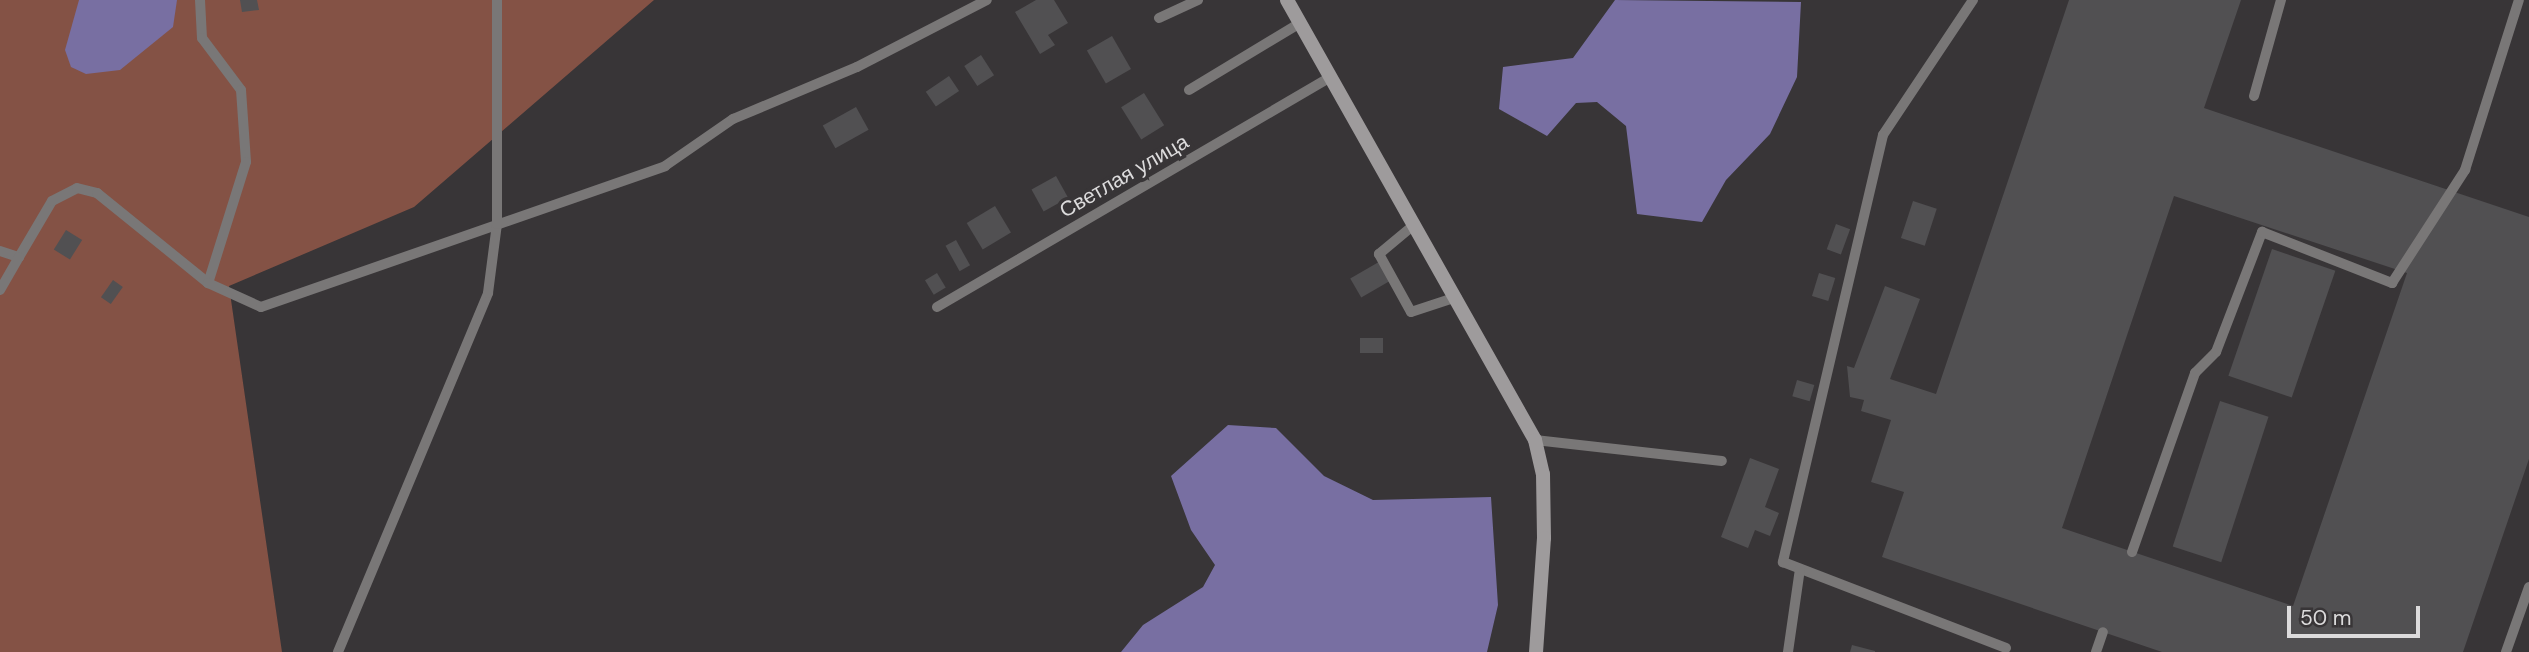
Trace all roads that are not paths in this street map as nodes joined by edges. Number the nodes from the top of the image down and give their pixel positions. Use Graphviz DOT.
graph roads {
  1 [pos="200,0"];
  2 [pos="497,0"];
  3 [pos="987,0"];
  4 [pos="1198,0"];
  5 [pos="1287,0"];
  6 [pos="1973,0"];
  7 [pos="2281,0"];
  8 [pos="2519,0"];
  9 [pos="1159,18"];
  10 [pos="1300,23"];
  11 [pos="1330,77"];
  12 [pos="1189,90"];
  13 [pos="2254,96"];
  14 [pos="497,223"];
  15 [pos="1415,224"];
  16 [pos="0,251"];
  17 [pos="19,257"];
  18 [pos="208,283"];
  19 [pos="0,290"];
  20 [pos="1457,297"];
  21 [pos="937,307"];
  22 [pos="1535,440"];
  23 [pos="1722,461"];
  24 [pos="2132,552"];
  25 [pos="1800,569"];
  26 [pos="2529,587"];
  27 [pos="2104,632"];
  28 [pos="2005,650"];
  29 [pos="338,652"];
  30 [pos="1536,652"];
  31 [pos="1788,652"];
  32 [pos="2017,652"];
  33 [pos="2096,652"];
  34 [pos="2506,652"];
  1 -- 18 [label="lane"];
  2 -- 14 [label="lane"];
  3 -- 14 [label="lane"];
  4 -- 9 [label="lane"];
  5 -- 10 [label="main road"];
  6 -- 25 [label="lane"];
  7 -- 13 [label="lane"];
  8 -- 24 [label="lane"];
  10 -- 11 [label="main road"];
  10 -- 12 [label="lane"];
  11 -- 15 [label="main road"];
  11 -- 21 [label="lane, Светлая улица"];
  14 -- 18 [label="lane"];
  14 -- 29 [label="lane"];
  15 -- 20 [label="main road"];
  15 -- 20 [label="lane"];
  16 -- 17 [label="lane"];
  17 -- 18 [label="lane"];
  17 -- 19 [label="lane"];
  20 -- 22 [label="main road"];
  22 -- 23 [label="lane"];
  22 -- 30 [label="main road"];
  25 -- 28 [label="lane"];
  25 -- 31 [label="lane"];
  26 -- 34 [label="lane"];
  27 -- 33 [label="lane"];
  28 -- 32 [label="lane"];
}
